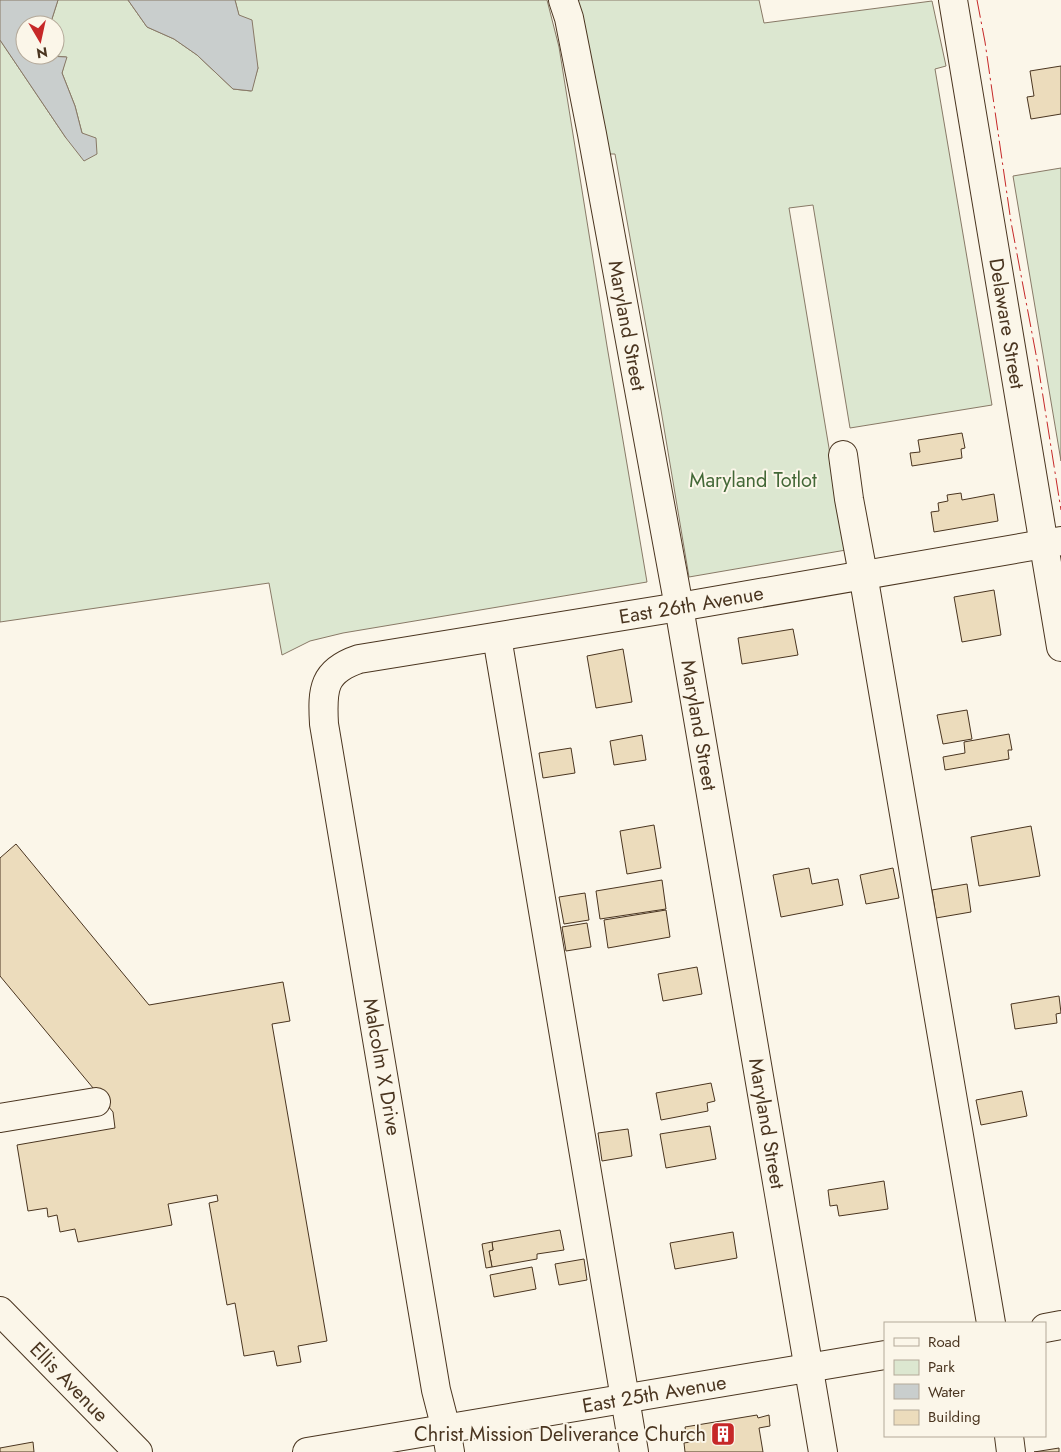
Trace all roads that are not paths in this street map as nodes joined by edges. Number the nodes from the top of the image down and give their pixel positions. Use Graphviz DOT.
graph roads {
  1 [pos="563,0"];
  2 [pos="953,0"];
  3 [pos="843,454"];
  4 [pos="1052,542"];
  5 [pos="863,574"];
  6 [pos="679,607"];
  7 [pos="497,637"];
  8 [pos="1061,647"];
  9 [pos="328,681"];
  10 [pos="96,1102"];
  11 [pos="0,1118"];
  12 [pos="0,1311"];
  13 [pos="990,1322"];
  14 [pos="1061,1326"];
  15 [pos="1046,1328"];
  16 [pos="884,1355"];
  17 [pos="808,1368"];
  18 [pos="625,1399"];
  19 [pos="1009,1437"];
  20 [pos="448,1440"];
  21 [pos="138,1452"];
  22 [pos="307,1452"];
  23 [pos="634,1452"];
  24 [pos="822,1452"];
  25 [pos="1011,1452"];
  1 -- 6 [label="street, Maryland Street"];
  2 -- 4 [label="street, Delaware Street"];
  3 -- 5 [label="street"];
  4 -- 5 [label="street, East 26th Avenue"];
  4 -- 8 [label="street, Delaware Street"];
  5 -- 6 [label="street, East 26th Avenue"];
  5 -- 13 [label="street"];
  6 -- 7 [label="street, East 26th Avenue"];
  6 -- 17 [label="street, Maryland Street"];
  7 -- 9 [label="street, East 26th Avenue"];
  7 -- 18 [label="street"];
  9 -- 20 [label="street, Malcolm X Drive"];
  10 -- 11 [label="street"];
  12 -- 21 [label="street, Ellis Avenue"];
  14 -- 15 [label="street"];
  16 -- 17 [label="street, East 25th Avenue"];
  17 -- 18 [label="street, East 25th Avenue"];
  17 -- 24 [label="street, Maryland Street"];
  18 -- 20 [label="street, East 25th Avenue"];
  18 -- 23 [label="street"];
  19 -- 25 [label="street"];
  20 -- 22 [label="street, East 25th Avenue"];
}
